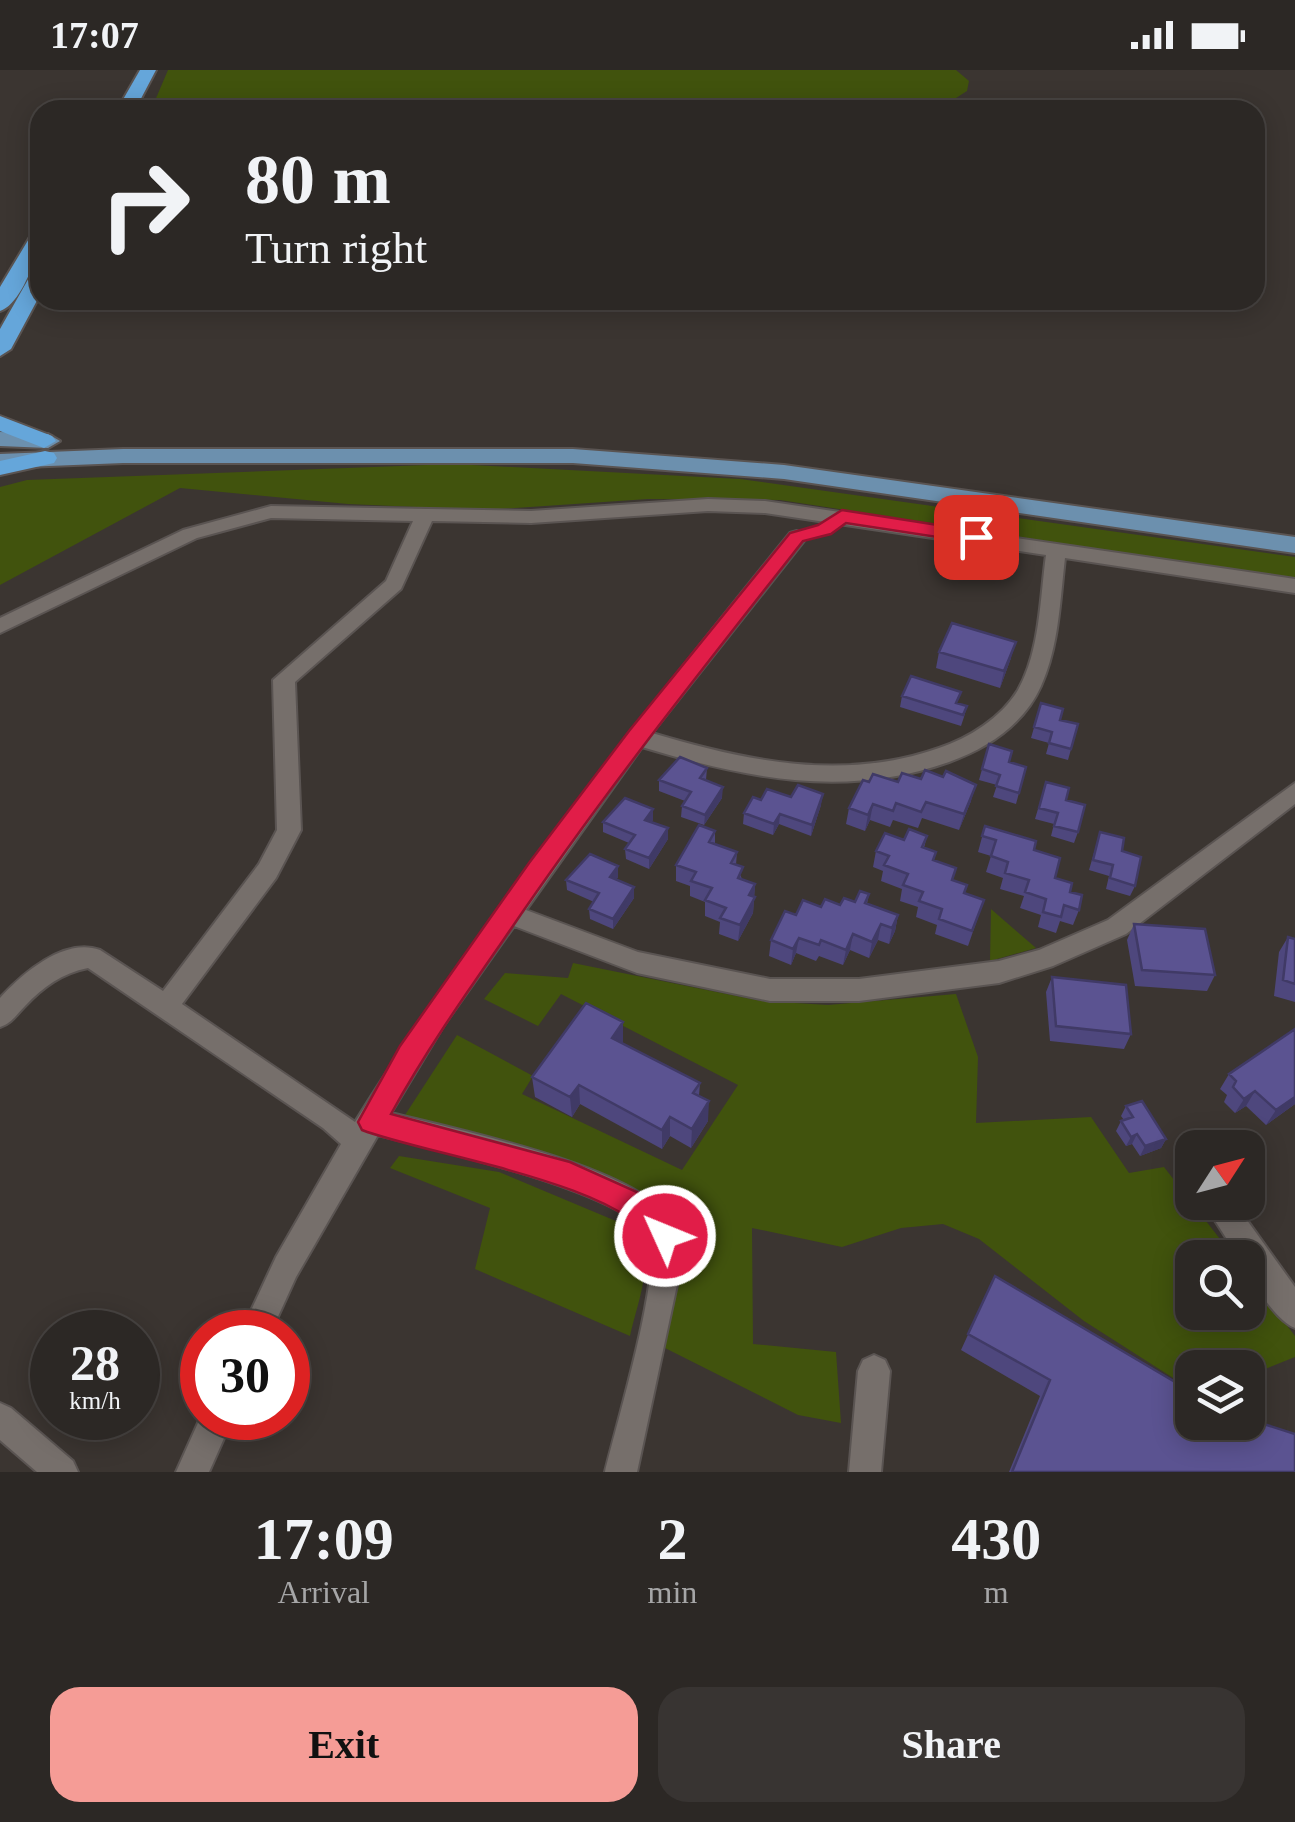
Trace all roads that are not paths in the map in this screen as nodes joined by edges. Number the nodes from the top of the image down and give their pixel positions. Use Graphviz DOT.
graph roads {
  1 [pos="148,70"];
  2 [pos="131,100"];
  3 [pos="30,253"];
  4 [pos="30,294"];
  5 [pos="0,305"];
  6 [pos="0,349"];
  7 [pos="0,423"];
  8 [pos="0,439"];
  9 [pos="44,449"];
  10 [pos="0,464"];
  11 [pos="778,508"];
  12 [pos="425,515"];
  13 [pos="842,516"];
  14 [pos="1295,530"];
  15 [pos="796,537"];
  16 [pos="1295,545"];
  17 [pos="1056,550"];
  18 [pos="1295,586"];
  19 [pos="0,626"];
  20 [pos="636,736"];
  21 [pos="1295,792"];
  22 [pos="509,914"];
  23 [pos="167,1005"];
  24 [pos="0,1016"];
  25 [pos="364,1131"];
  26 [pos="1230,1220"];
  27 [pos="266,1310"];
  28 [pos="1295,1313"];
  29 [pos="874,1371"];
  30 [pos="0,1419"];
  31 [pos="207,1440"];
  32 [pos="62,1472"];
  33 [pos="192,1472"];
  34 [pos="620,1472"];
  35 [pos="866,1472"];
  1 -- 2 [label="highway"];
  3 -- 5 [label="highway"];
  4 -- 6 [label="highway"];
  7 -- 9 [label="highway"];
  8 -- 9 [label="main road"];
  9 -- 10 [label="highway"];
  9 -- 14 [label="main road"];
  9 -- 16 [label="main road"];
  11 -- 12 [label="street"];
  11 -- 13 [label="street"];
  11 -- 15 [label="street"];
  12 -- 19 [label="street"];
  12 -- 23 [label="street"];
  13 -- 15 [label="street"];
  13 -- 17 [label="street"];
  15 -- 20 [label="street"];
  17 -- 18 [label="street"];
  17 -- 20 [label="street"];
  20 -- 22 [label="street"];
  21 -- 22 [label="street"];
  22 -- 25 [label="street"];
  23 -- 24 [label="street"];
  23 -- 25 [label="street"];
  25 -- 27 [label="street"];
  25 -- 34 [label="street"];
  26 -- 28 [label="street"];
  29 -- 35 [label="street"];
  30 -- 32 [label="street"];
  31 -- 33 [label="street"];
}
